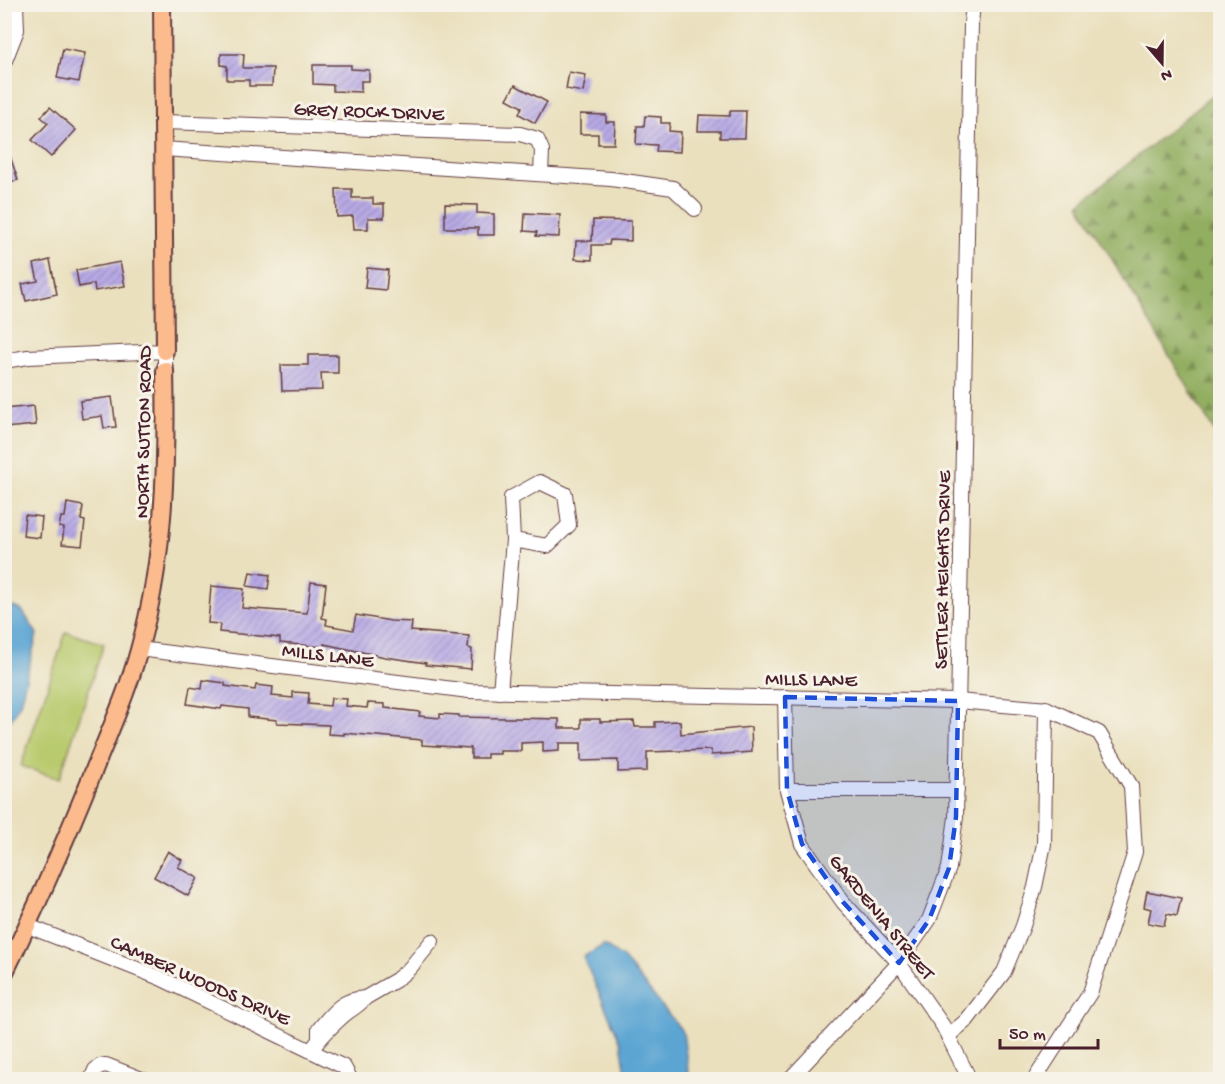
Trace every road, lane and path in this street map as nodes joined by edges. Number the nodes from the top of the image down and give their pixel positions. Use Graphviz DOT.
graph roads {
  1 [pos="16,4"];
  2 [pos="162,4"];
  3 [pos="973,4"];
  4 [pos="4,63"];
  5 [pos="163,122"];
  6 [pos="163,149"];
  7 [pos="542,174"];
  8 [pos="695,209"];
  9 [pos="165,351"];
  10 [pos="4,361"];
  11 [pos="165,370"];
  12 [pos="513,540"];
  13 [pos="140,649"];
  14 [pos="500,692"];
  15 [pos="785,697"];
  16 [pos="958,701"];
  17 [pos="1046,708"];
  18 [pos="787,790"];
  19 [pos="957,790"];
  20 [pos="28,926"];
  21 [pos="432,941"];
  22 [pos="899,963"];
  23 [pos="4,974"];
  24 [pos="948,1036"];
  25 [pos="315,1046"];
  26 [pos="91,1080"];
  27 [pos="144,1080"];
  28 [pos="351,1080"];
  29 [pos="789,1080"];
  30 [pos="970,1080"];
  31 [pos="1034,1080"];
  1 -- 4 [label="street"];
  2 -- 5 [label="main road, NORTH SUTTON ROAD"];
  3 -- 16 [label="street, SETTLER HEIGHTS DRIVE"];
  5 -- 6 [label="main road, NORTH SUTTON ROAD"];
  5 -- 7 [label="street, GREY ROCK DRIVE"];
  6 -- 7 [label="street"];
  6 -- 9 [label="main road, NORTH SUTTON ROAD"];
  7 -- 8 [label="street"];
  9 -- 10 [label="street"];
  9 -- 11 [label="street, NORTH SUTTON ROAD"];
  11 -- 13 [label="main road, NORTH SUTTON ROAD"];
  12 -- 12 [label="street"];
  12 -- 14 [label="street"];
  13 -- 14 [label="street, MILLS LANE"];
  13 -- 20 [label="main road, NORTH SUTTON ROAD"];
  14 -- 15 [label="street, MILLS LANE"];
  15 -- 16 [label="street, MILLS LANE"];
  15 -- 18 [label="street, GARDENIA STREET"];
  16 -- 17 [label="street, MILLS LANE"];
  16 -- 19 [label="street, SETTLER HEIGHTS DRIVE"];
  17 -- 24 [label="street"];
  17 -- 31 [label="street, MILLS LANE"];
  18 -- 19 [label="street"];
  18 -- 22 [label="street, GARDENIA STREET"];
  19 -- 22 [label="street, SETTLER HEIGHTS DRIVE"];
  20 -- 23 [label="main road, NORTH SUTTON ROAD"];
  20 -- 25 [label="street, CAMBER WOODS DRIVE"];
  21 -- 25 [label="street"];
  22 -- 24 [label="street, GARDENIA STREET"];
  22 -- 29 [label="street, SETTLER HEIGHTS DRIVE"];
  24 -- 30 [label="street, GARDENIA STREET"];
  25 -- 28 [label="street, CAMBER WOODS DRIVE"];
  26 -- 27 [label="street"];
}
